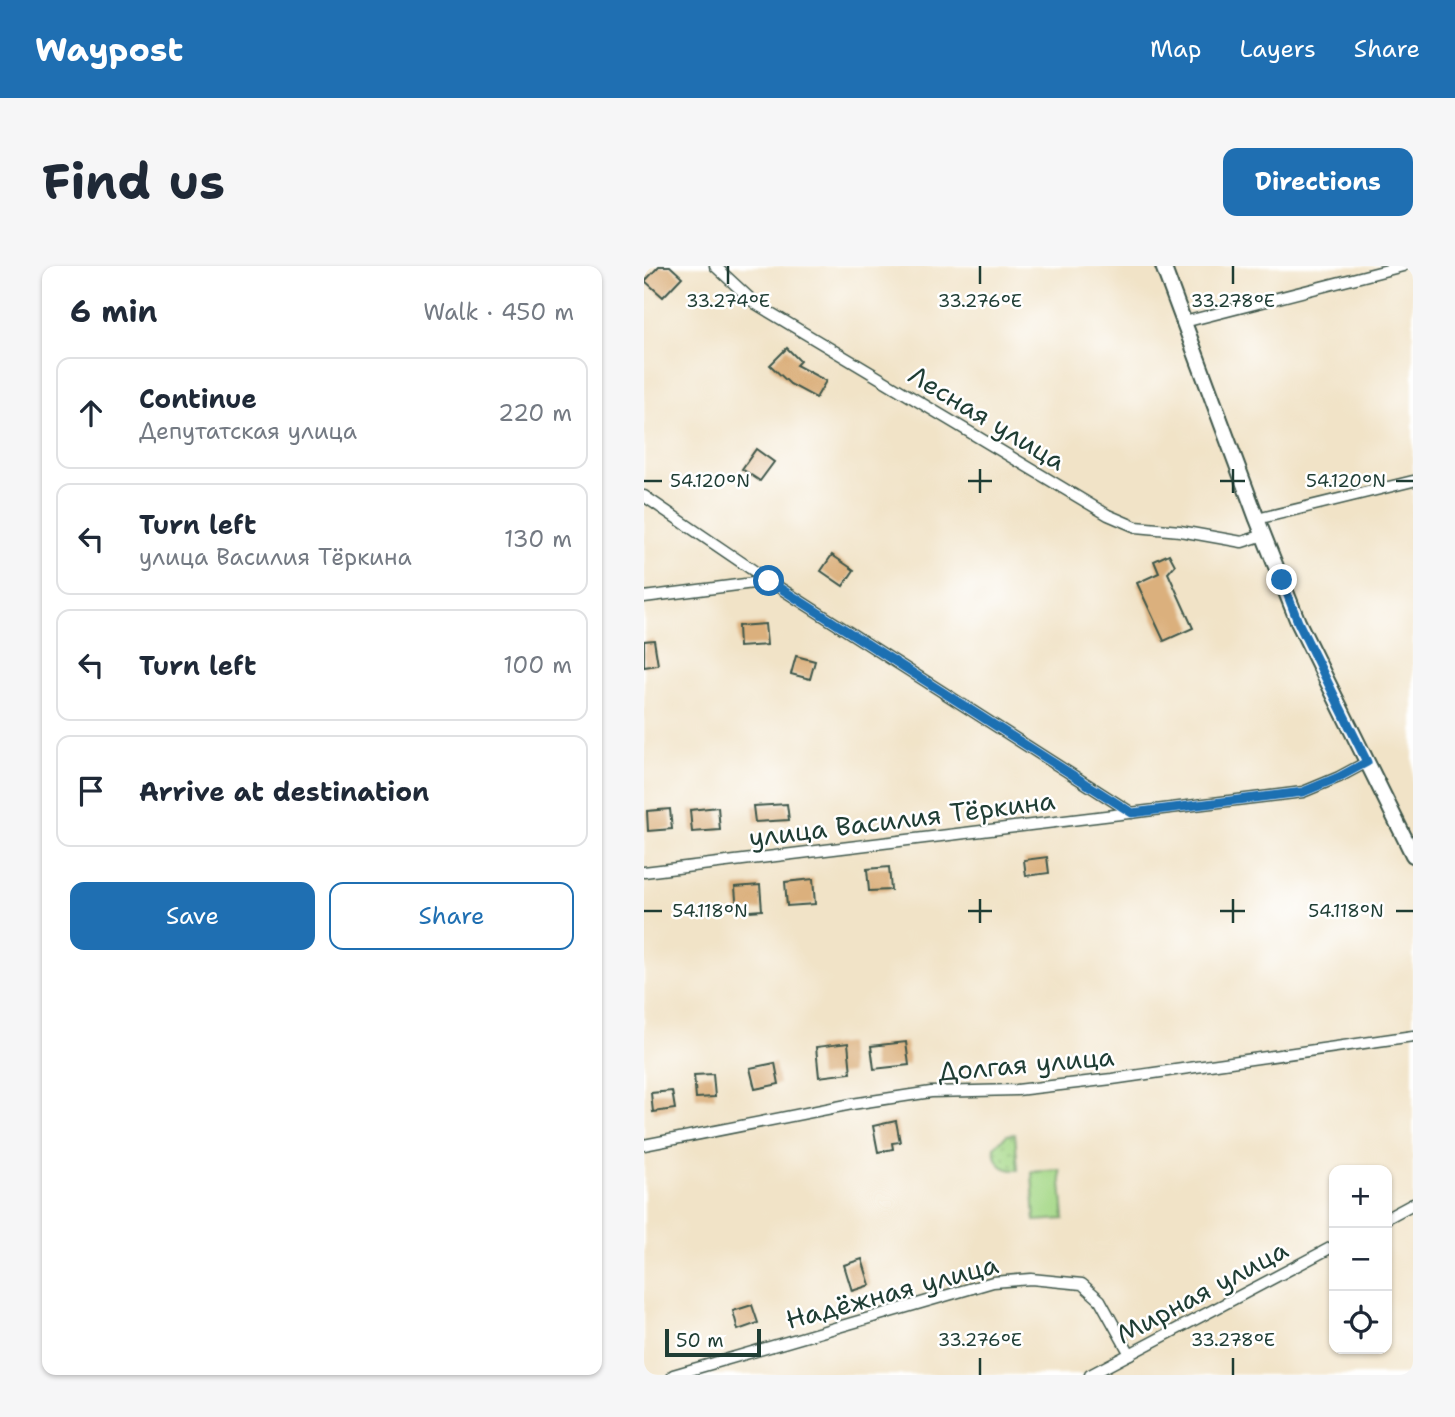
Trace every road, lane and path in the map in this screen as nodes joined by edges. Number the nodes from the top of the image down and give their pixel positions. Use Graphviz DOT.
graph roads {
  1 [pos="715,266"];
  2 [pos="1163,266"];
  3 [pos="1402,266"];
  4 [pos="1184,322"];
  5 [pos="1413,481"];
  6 [pos="644,496"];
  7 [pos="1257,519"];
  8 [pos="1264,535"];
  9 [pos="769,581"];
  10 [pos="644,597"];
  11 [pos="1367,762"];
  12 [pos="1132,813"];
  13 [pos="1413,856"];
  14 [pos="644,872"];
  15 [pos="1413,1036"];
  16 [pos="644,1146"];
  17 [pos="1413,1204"];
  18 [pos="1392,1215"];
  19 [pos="1329,1249"];
  20 [pos="1130,1354"];
  21 [pos="673,1375"];
  22 [pos="1090,1375"];
  1 -- 8 [label="street, Лесная улица"];
  2 -- 4 [label="street"];
  3 -- 4 [label="street"];
  4 -- 7 [label="street"];
  5 -- 7 [label="street"];
  6 -- 9 [label="street"];
  7 -- 8 [label="street"];
  8 -- 11 [label="street"];
  9 -- 10 [label="street"];
  9 -- 12 [label="street"];
  11 -- 12 [label="street, улица Василия Тёркина"];
  11 -- 13 [label="street"];
  12 -- 14 [label="street, улица Василия Тёркина"];
  15 -- 16 [label="street, Долгая улица"];
  17 -- 18 [label="street"];
  19 -- 20 [label="street, Мирная улица"];
  20 -- 21 [label="street, Надёжная улица"];
  20 -- 22 [label="street, Мирная улица"];
}
